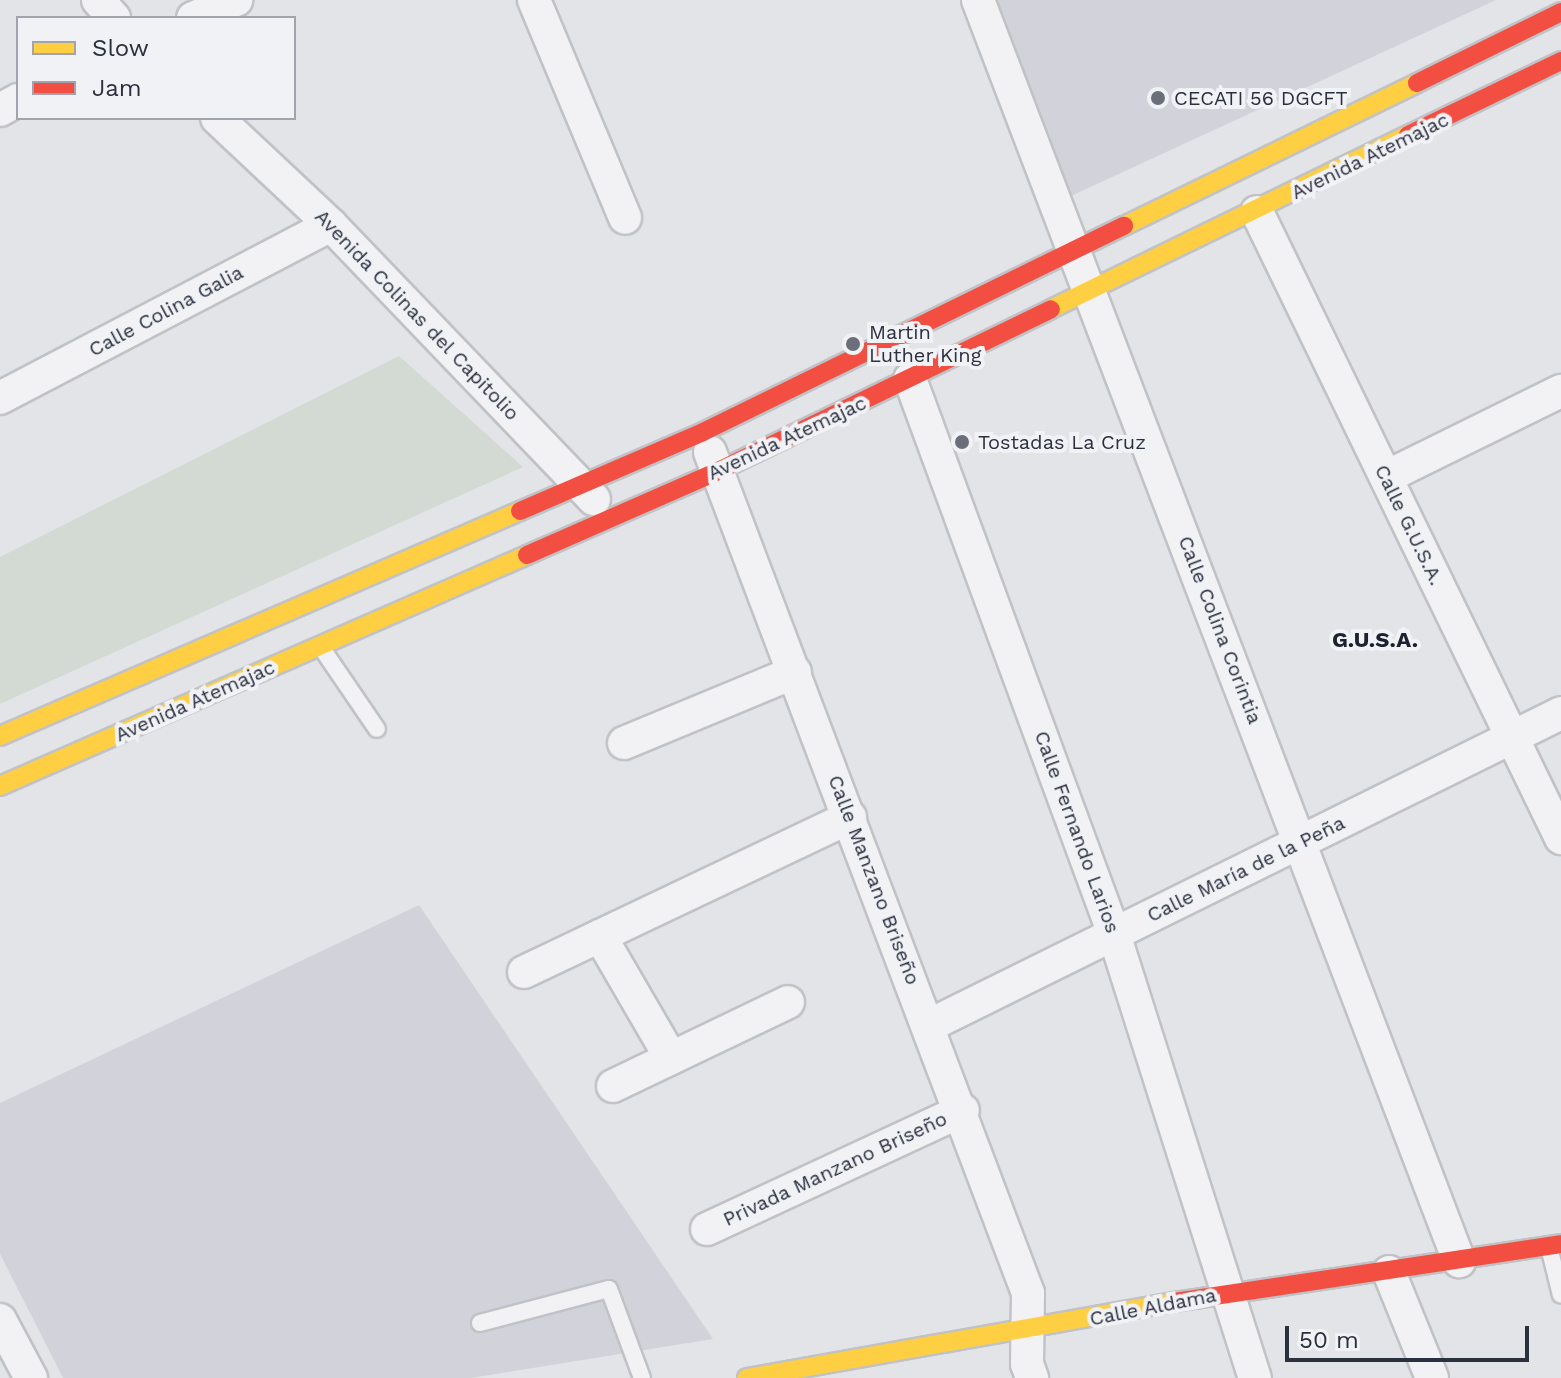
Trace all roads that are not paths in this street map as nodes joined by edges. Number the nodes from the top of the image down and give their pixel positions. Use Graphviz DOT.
graph roads {
  1 [pos="98,0"];
  2 [pos="236,0"];
  3 [pos="534,0"];
  4 [pos="978,0"];
  5 [pos="1561,12"];
  6 [pos="112,16"];
  7 [pos="198,16"];
  8 [pos="1561,61"];
  9 [pos="219,120"];
  10 [pos="1257,212"];
  11 [pos="625,218"];
  12 [pos="331,225"];
  13 [pos="1077,249"];
  14 [pos="1093,291"];
  15 [pos="910,379"];
  16 [pos="1561,391"];
  17 [pos="0,398"];
  18 [pos="703,432"];
  19 [pos="718,471"];
  20 [pos="1386,477"];
  21 [pos="579,483"];
  22 [pos="612,518"];
  23 [pos="320,646"];
  24 [pos="795,672"];
  25 [pos="1561,713"];
  26 [pos="377,729"];
  27 [pos="0,736"];
  28 [pos="1512,737"];
  29 [pos="624,743"];
  30 [pos="0,786"];
  31 [pos="850,817"];
  32 [pos="1561,838"];
  33 [pos="1300,842"];
  34 [pos="1114,934"];
  35 [pos="600,936"];
  36 [pos="524,972"];
  37 [pos="788,1002"];
  38 [pos="930,1025"];
  39 [pos="671,1058"];
  40 [pos="613,1086"];
  41 [pos="963,1110"];
  42 [pos="707,1229"];
  43 [pos="1555,1244"];
  44 [pos="1459,1261"];
  45 [pos="1389,1272"];
  46 [pos="1224,1293"];
  47 [pos="1561,1295"];
  48 [pos="0,1320"];
  49 [pos="480,1323"];
  50 [pos="1027,1332"];
  51 [pos="31,1378"];
  52 [pos="642,1378"];
  53 [pos="750,1378"];
  54 [pos="1032,1378"];
  55 [pos="1255,1378"];
  56 [pos="1432,1378"];
  1 -- 6 [label="street"];
  2 -- 7 [label="street"];
  3 -- 11 [label="street"];
  4 -- 13 [label="street, Calle Colina Corintia"];
  5 -- 13 [label="main road, Avenida Atemajac"];
  8 -- 10 [label="main road, Avenida Atemajac"];
  9 -- 12 [label="street, Avenida Colinas del Capitolio"];
  10 -- 14 [label="main road, Avenida Atemajac"];
  10 -- 20 [label="street, Calle G.U.S.A."];
  12 -- 17 [label="street, Calle Colina Galia"];
  12 -- 21 [label="street, Avenida Colinas del Capitolio"];
  13 -- 14 [label="street, Calle Colina Corintia"];
  13 -- 18 [label="main road, Avenida Atemajac"];
  14 -- 15 [label="main road, Avenida Atemajac"];
  14 -- 33 [label="street, Calle Colina Corintia"];
  15 -- 19 [label="main road, Avenida Atemajac"];
  15 -- 34 [label="street, Calle Fernando Larios"];
  16 -- 20 [label="street"];
  18 -- 19 [label="street, Calle Manzano Briseño"];
  18 -- 21 [label="main road, Avenida Atemajac"];
  19 -- 22 [label="main road, Avenida Atemajac"];
  19 -- 24 [label="street, Calle Manzano Briseño"];
  20 -- 28 [label="street, Calle G.U.S.A."];
  21 -- 22 [label="street, Avenida Colinas del Capitolio"];
  21 -- 27 [label="main road, Avenida Atemajac"];
  22 -- 23 [label="main road, Avenida Atemajac"];
  23 -- 26 [label="lane"];
  23 -- 30 [label="main road, Avenida Atemajac"];
  24 -- 29 [label="street"];
  24 -- 31 [label="street, Calle Manzano Briseño"];
  25 -- 28 [label="street, Calle María de la Peña"];
  28 -- 32 [label="street, Calle G.U.S.A."];
  28 -- 33 [label="street, Calle María de la Peña"];
  31 -- 35 [label="street"];
  31 -- 38 [label="street, Calle Manzano Briseño"];
  33 -- 34 [label="street, Calle María de la Peña"];
  33 -- 44 [label="street, Calle Colina Corintia"];
  34 -- 38 [label="street, Calle María de la Peña"];
  34 -- 46 [label="street, Calle Fernando Larios"];
  35 -- 36 [label="street"];
  35 -- 39 [label="street"];
  37 -- 39 [label="street"];
  38 -- 41 [label="street, Calle Manzano Briseño"];
  39 -- 40 [label="street"];
  41 -- 42 [label="street, Privada Manzano Briseño"];
  41 -- 50 [label="street, Calle Manzano Briseño"];
  43 -- 44 [label="main road, Calle Aldama"];
  43 -- 47 [label="lane"];
  44 -- 45 [label="main road, Calle Aldama"];
  45 -- 46 [label="main road, Calle Aldama"];
  45 -- 56 [label="street"];
  46 -- 50 [label="main road, Calle Aldama"];
  46 -- 55 [label="street, Calle Fernando Larios"];
  48 -- 51 [label="street"];
  49 -- 52 [label="lane"];
  50 -- 53 [label="main road, Calle Aldama"];
  50 -- 54 [label="street, Calle Manzano Briseño"];
}
